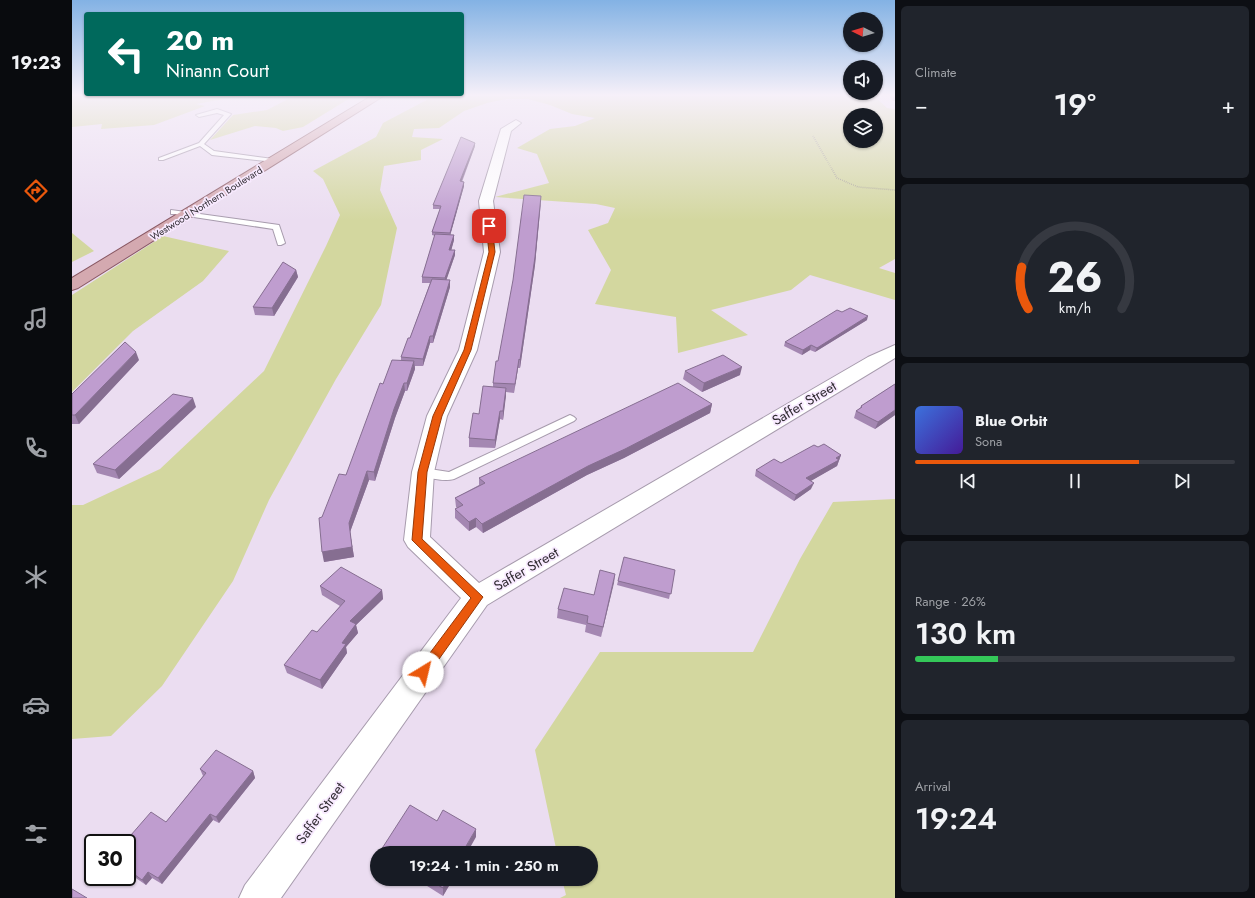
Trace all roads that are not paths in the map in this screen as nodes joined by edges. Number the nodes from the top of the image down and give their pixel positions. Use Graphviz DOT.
graph roads {
  1 [pos="206,137"];
  2 [pos="303,137"];
  3 [pos="307,137"];
  4 [pos="504,137"];
  5 [pos="201,144"];
  6 [pos="161,160"];
  7 [pos="267,160"];
  8 [pos="174,212"];
  9 [pos="188,214"];
  10 [pos="281,244"];
  11 [pos="72,273"];
  12 [pos="72,285"];
  13 [pos="895,351"];
  14 [pos="570,419"];
  15 [pos="422,472"];
  16 [pos="477,597"];
  17 [pos="258,898"];
  1 -- 5 [label="lane"];
  2 -- 7 [label="main road, Westwood Northern Boulevard"];
  3 -- 7 [label="main road, Westwood Northern Boulevard"];
  4 -- 15 [label="street"];
  5 -- 6 [label="lane"];
  5 -- 7 [label="lane"];
  7 -- 8 [label="main road, Westwood Northern Boulevard"];
  7 -- 9 [label="main road, Westwood Northern Boulevard"];
  8 -- 9 [label="lane"];
  8 -- 11 [label="main road, Westwood Northern Boulevard"];
  9 -- 10 [label="lane"];
  9 -- 12 [label="main road, Westwood Northern Boulevard"];
  13 -- 16 [label="street, Saffer Street"];
  14 -- 15 [label="lane"];
  15 -- 16 [label="street"];
  16 -- 17 [label="street, Saffer Street"];
}
